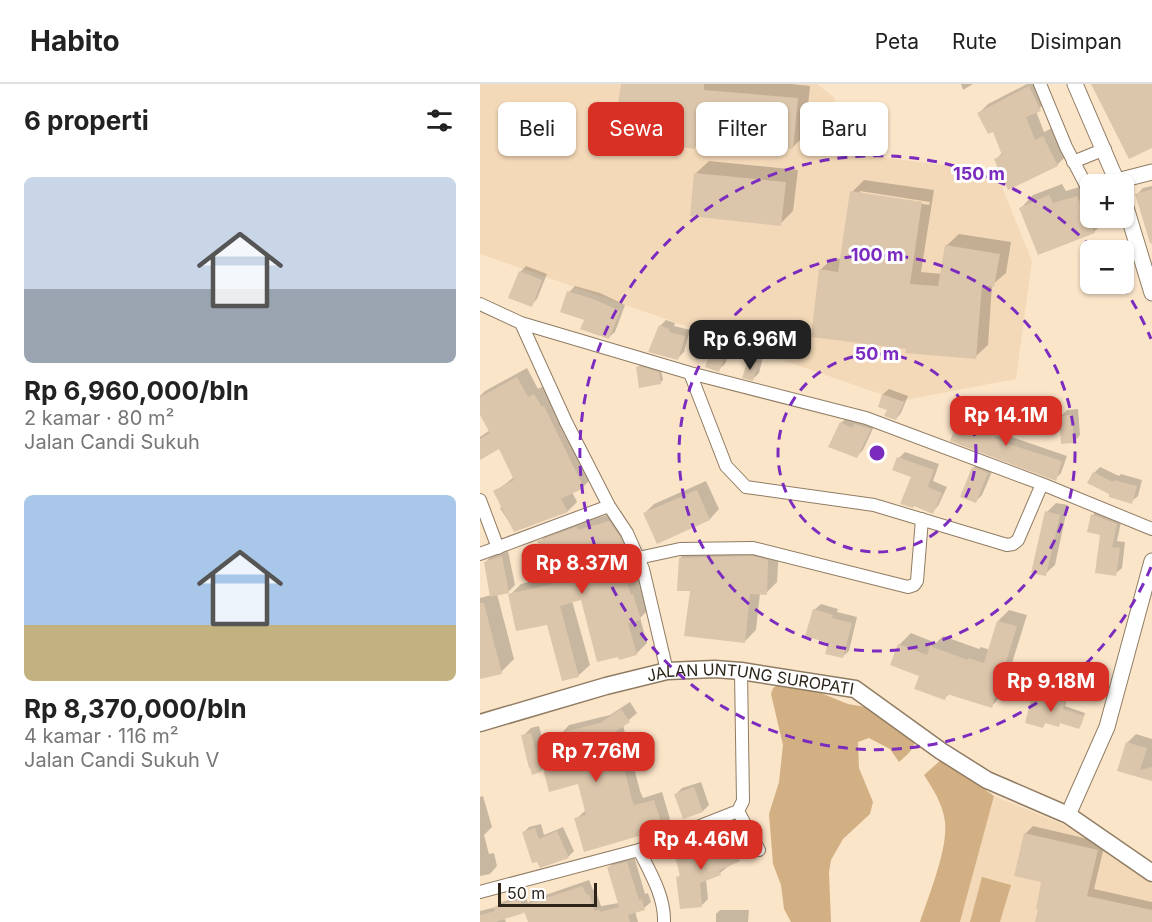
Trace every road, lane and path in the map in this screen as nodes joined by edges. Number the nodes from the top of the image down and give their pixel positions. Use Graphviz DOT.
graph roads {
  1 [pos="1040,84"];
  2 [pos="1075,84"];
  3 [pos="1105,149"];
  4 [pos="1073,162"];
  5 [pos="1152,172"];
  6 [pos="1115,174"];
  7 [pos="1080,175"];
  8 [pos="1134,178"];
  9 [pos="1132,228"];
  10 [pos="1152,293"];
  11 [pos="480,304"];
  12 [pos="521,323"];
  13 [pos="690,373"];
  14 [pos="1042,484"];
  15 [pos="480,500"];
  16 [pos="609,506"];
  17 [pos="922,519"];
  18 [pos="1152,529"];
  19 [pos="498,548"];
  20 [pos="480,554"];
  21 [pos="638,558"];
  22 [pos="1152,561"];
  23 [pos="668,671"];
  24 [pos="741,671"];
  25 [pos="480,723"];
  26 [pos="738,811"];
  27 [pos="1068,815"];
  28 [pos="639,850"];
  29 [pos="759,850"];
  30 [pos="1152,873"];
  31 [pos="480,892"];
  32 [pos="664,922"];
  1 -- 4 [label="street"];
  2 -- 3 [label="street"];
  3 -- 4 [label="street"];
  3 -- 6 [label="street"];
  4 -- 7 [label="street"];
  5 -- 8 [label="street"];
  9 -- 10 [label="street"];
  11 -- 12 [label="street"];
  12 -- 13 [label="street"];
  12 -- 16 [label="street"];
  13 -- 14 [label="street"];
  13 -- 17 [label="street"];
  14 -- 17 [label="street"];
  14 -- 18 [label="street"];
  15 -- 19 [label="street"];
  16 -- 19 [label="street"];
  16 -- 21 [label="street"];
  17 -- 21 [label="street"];
  19 -- 20 [label="street"];
  21 -- 23 [label="street"];
  22 -- 27 [label="street"];
  23 -- 24 [label="main road, JALAN UNTUNG SUROPATI"];
  23 -- 25 [label="main road, JALAN UNTUNG SUROPATI"];
  24 -- 26 [label="street"];
  24 -- 27 [label="main road, JALAN UNTUNG SUROPATI"];
  26 -- 28 [label="street"];
  26 -- 29 [label="street"];
  27 -- 30 [label="main road, JALAN UNTUNG SUROPATI"];
  28 -- 31 [label="street"];
  28 -- 32 [label="street"];
}
